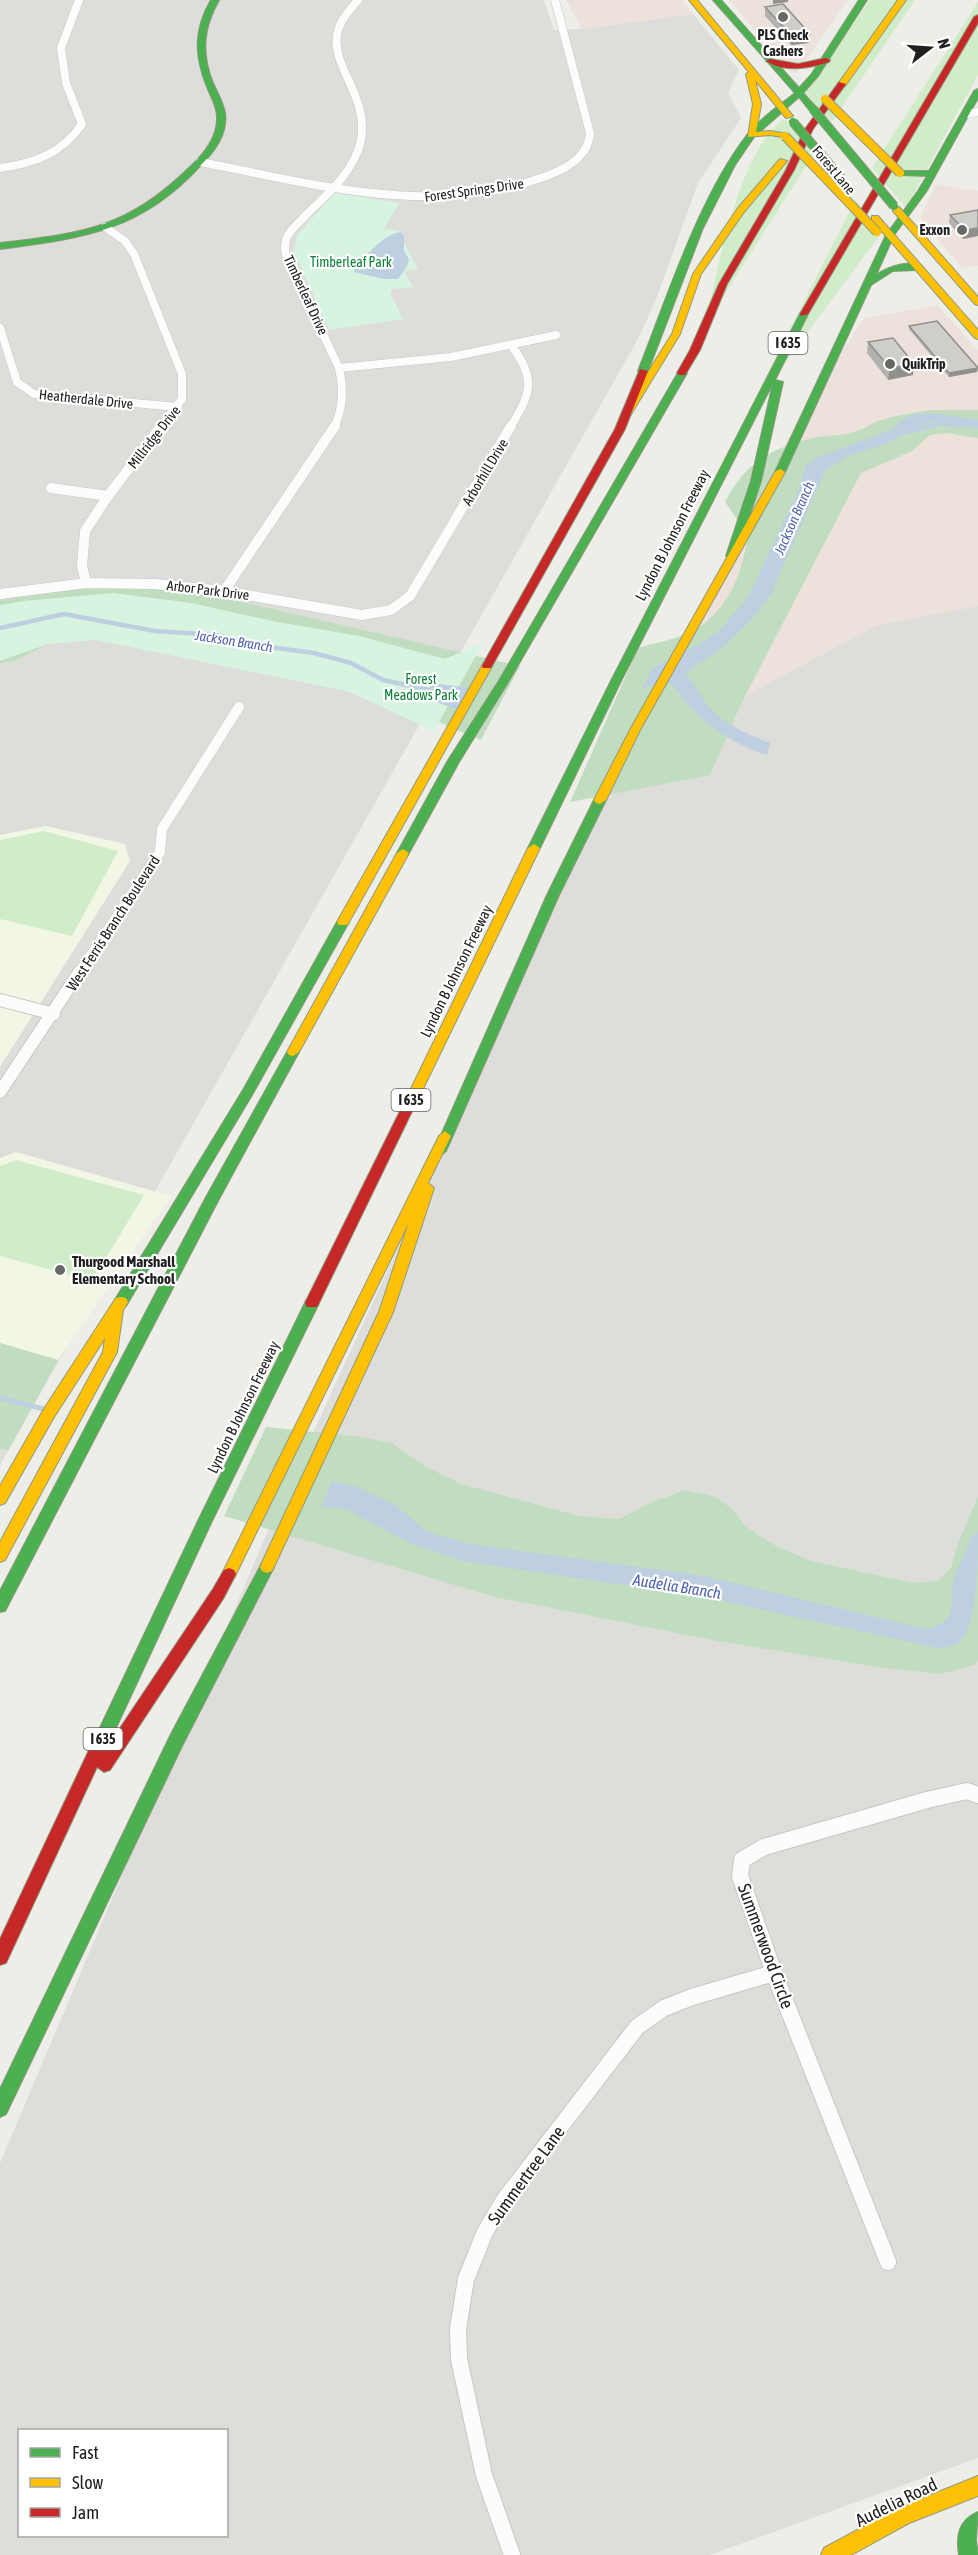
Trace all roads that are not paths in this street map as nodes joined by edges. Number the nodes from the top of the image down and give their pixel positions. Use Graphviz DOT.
graph roads {
  1 [pos="79,0"];
  2 [pos="215,0"];
  3 [pos="358,0"];
  4 [pos="555,0"];
  5 [pos="693,0"];
  6 [pos="717,0"];
  7 [pos="863,0"];
  8 [pos="902,0"];
  9 [pos="978,17"];
  10 [pos="767,59"];
  11 [pos="826,60"];
  12 [pos="749,70"];
  13 [pos="814,76"];
  14 [pos="978,91"];
  15 [pos="799,93"];
  16 [pos="783,108"];
  17 [pos="972,113"];
  18 [pos="809,129"];
  19 [pos="751,135"];
  20 [pos="200,162"];
  21 [pos="0,168"];
  22 [pos="932,174"];
  23 [pos="335,187"];
  24 [pos="903,217"];
  25 [pos="105,227"];
  26 [pos="884,234"];
  27 [pos="0,246"];
  28 [pos="917,267"];
  29 [pos="932,285"];
  30 [pos="866,286"];
  31 [pos="978,302"];
  32 [pos="978,312"];
  33 [pos="0,328"];
  34 [pos="556,335"];
  35 [pos="978,336"];
  36 [pos="511,345"];
  37 [pos="786,347"];
  38 [pos="339,368"];
  39 [pos="178,407"];
  40 [pos="625,417"];
  41 [pos="51,488"];
  42 [pos="108,496"];
  43 [pos="731,556"];
  44 [pos="86,583"];
  45 [pos="224,591"];
  46 [pos="0,594"];
  47 [pos="410,596"];
  48 [pos="239,707"];
  49 [pos="0,1000"];
  50 [pos="54,1014"];
  51 [pos="0,1092"];
  52 [pos="445,1136"];
  53 [pos="116,1310"];
  54 [pos="0,1499"];
  55 [pos="0,1556"];
  56 [pos="0,1606"];
  57 [pos="978,1795"];
  58 [pos="61,1830"];
  59 [pos="0,1957"];
  60 [pos="774,1972"];
  61 [pos="0,2108"];
  62 [pos="888,2262"];
  63 [pos="978,2486"];
  64 [pos="978,2522"];
  65 [pos="978,2552"];
  66 [pos="512,2555"];
  67 [pos="831,2555"];
  68 [pos="969,2555"];
  1 -- 21 [label="street"];
  2 -- 20 [label="main road"];
  3 -- 23 [label="street, Timberleaf Drive"];
  4 -- 23 [label="street, Forest Springs Drive"];
  5 -- 12 [label="main road, Forest Lane"];
  6 -- 10 [label="main road, Forest Lane"];
  7 -- 11 [label="main road"];
  8 -- 18 [label="main road"];
  9 -- 37 [label="main road, Lyndon B Johnson Freeway / I 635"];
  10 -- 11 [label="main road"];
  10 -- 15 [label="main road, Forest Lane"];
  11 -- 13 [label="main road"];
  12 -- 16 [label="main road, Forest Lane"];
  12 -- 19 [label="main road"];
  13 -- 15 [label="main road"];
  13 -- 22 [label="main road, bridge"];
  14 -- 17 [label="main road"];
  15 -- 16 [label="main road"];
  15 -- 24 [label="main road, Forest Lane, bridge"];
  16 -- 19 [label="main road"];
  16 -- 26 [label="main road, Forest Lane, bridge"];
  17 -- 22 [label="main road"];
  18 -- 40 [label="main road"];
  18 -- 56 [label="main road"];
  19 -- 26 [label="main road, bridge"];
  19 -- 40 [label="main road"];
  20 -- 23 [label="street, Forest Springs Drive"];
  20 -- 25 [label="main road"];
  22 -- 24 [label="main road"];
  23 -- 38 [label="street, Timberleaf Drive"];
  24 -- 26 [label="main road"];
  24 -- 31 [label="main road, Forest Lane"];
  25 -- 27 [label="main road"];
  25 -- 39 [label="street, Millridge Drive"];
  26 -- 28 [label="main road, Forest Lane"];
  26 -- 30 [label="main road"];
  28 -- 29 [label="main road, Forest Lane"];
  28 -- 30 [label="main road"];
  29 -- 32 [label="main road"];
  29 -- 35 [label="main road, Forest Lane"];
  30 -- 43 [label="main road"];
  33 -- 39 [label="street, Heatherdale Drive"];
  34 -- 36 [label="street"];
  36 -- 38 [label="street"];
  36 -- 47 [label="street, Arborhill Drive"];
  37 -- 43 [label="main road"];
  37 -- 58 [label="main road, Lyndon B Johnson Freeway / I 635"];
  38 -- 45 [label="street, Timberleaf Drive"];
  39 -- 42 [label="street, Millridge Drive"];
  40 -- 53 [label="main road"];
  41 -- 42 [label="street"];
  42 -- 44 [label="street, Millridge Drive"];
  43 -- 52 [label="main road"];
  44 -- 45 [label="street, Arbor Park Drive"];
  44 -- 46 [label="street, Arbor Park Drive"];
  45 -- 47 [label="street, Arbor Park Drive"];
  48 -- 50 [label="street, West Ferris Branch Boulevard"];
  49 -- 50 [label="street"];
  50 -- 51 [label="street, West Ferris Branch Boulevard"];
  52 -- 58 [label="main road"];
  52 -- 61 [label="main road"];
  53 -- 54 [label="main road"];
  53 -- 55 [label="main road"];
  57 -- 60 [label="street, Summerwood Circle"];
  58 -- 59 [label="main road, Lyndon B Johnson Freeway / I 635"];
  60 -- 62 [label="street, Summerwood Circle"];
  60 -- 66 [label="street, Summertree Lane"];
  63 -- 67 [label="main road, Audelia Road"];
  64 -- 68 [label="main road"];
  65 -- 68 [label="main road"];
}
